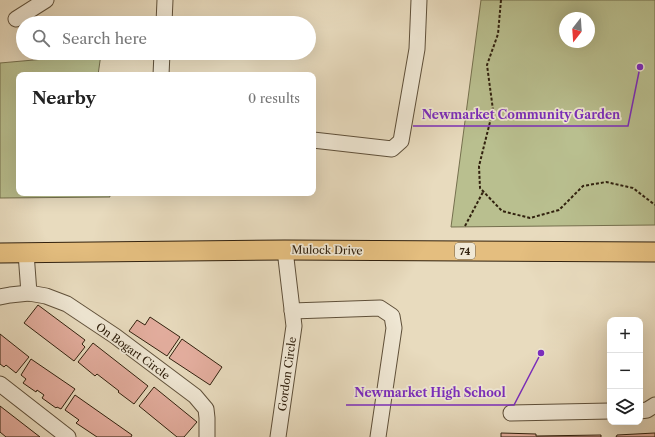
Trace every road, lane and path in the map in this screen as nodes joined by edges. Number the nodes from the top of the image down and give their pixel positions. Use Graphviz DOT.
graph roads {
  1 [pos="46,0"];
  2 [pos="165,0"];
  3 [pos="419,0"];
  4 [pos="500,0"];
  5 [pos="21,16"];
  6 [pos="164,16"];
  7 [pos="162,60"];
  8 [pos="161,72"];
  9 [pos="316,140"];
  10 [pos="484,192"];
  11 [pos="655,205"];
  12 [pos="465,226"];
  13 [pos="286,250"];
  14 [pos="655,252"];
  15 [pos="26,253"];
  16 [pos="0,254"];
  17 [pos="28,293"];
  18 [pos="0,297"];
  19 [pos="292,311"];
  20 [pos="0,384"];
  21 [pos="655,405"];
  22 [pos="607,411"];
  23 [pos="643,411"];
  24 [pos="511,413"];
  25 [pos="68,437"];
  26 [pos="207,437"];
  27 [pos="278,437"];
  28 [pos="378,437"];
  1 -- 5 [label="street"];
  2 -- 6 [label="street"];
  3 -- 9 [label="street"];
  4 -- 10 [label="path"];
  7 -- 8 [label="street"];
  10 -- 11 [label="path"];
  10 -- 12 [label="path"];
  13 -- 14 [label="main road, Mulock Drive / 74"];
  13 -- 15 [label="main road, Mulock Drive / 74"];
  13 -- 19 [label="street, Gordon Circle"];
  15 -- 16 [label="main road, Mulock Drive / 74"];
  15 -- 17 [label="street"];
  17 -- 18 [label="street, On Bogart Circle"];
  17 -- 26 [label="street, On Bogart Circle"];
  19 -- 27 [label="street, Gordon Circle"];
  19 -- 28 [label="street"];
  20 -- 25 [label="street"];
  21 -- 23 [label="street"];
  22 -- 24 [label="street"];
}
